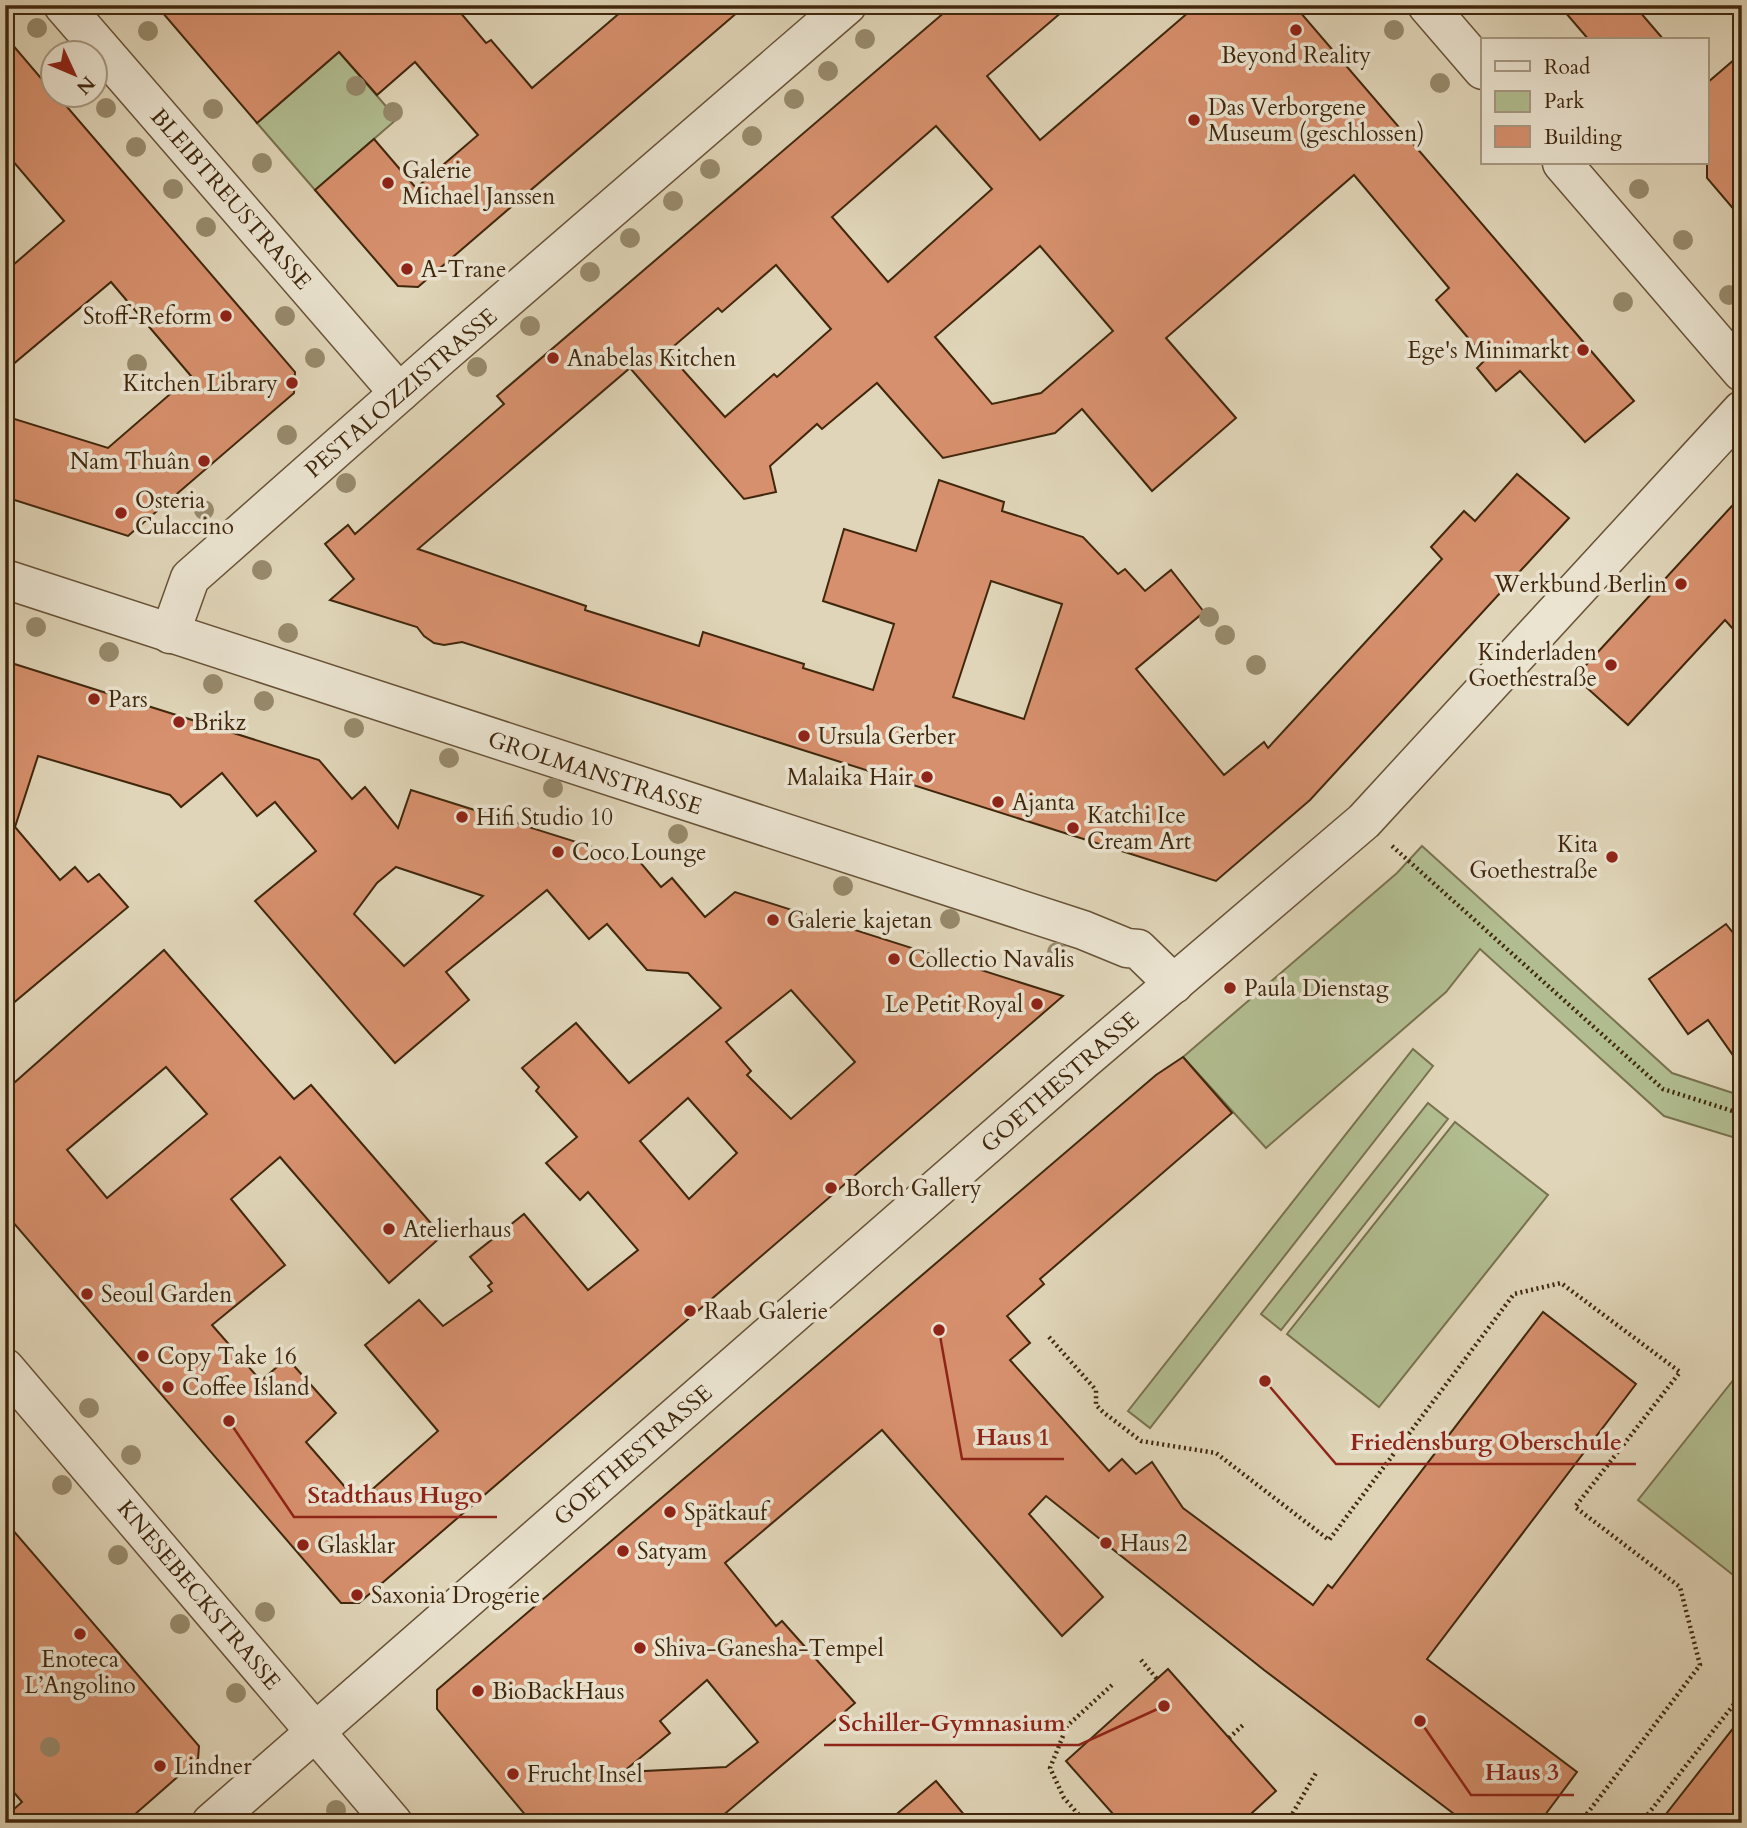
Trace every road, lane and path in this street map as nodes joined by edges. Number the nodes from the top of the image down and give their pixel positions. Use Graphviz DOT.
graph roads {
  1 [pos="63,5"];
  2 [pos="846,5"];
  3 [pos="1427,5"];
  4 [pos="1481,69"];
  5 [pos="1563,164"];
  6 [pos="1742,372"];
  7 [pos="399,394"];
  8 [pos="1742,410"];
  9 [pos="5,579"];
  10 [pos="170,634"];
  11 [pos="1364,821"];
  12 [pos="1174,984"];
  13 [pos="1742,1114"];
  14 [pos="1049,1337"];
  15 [pos="5,1368"];
  16 [pos="1141,1660"];
  17 [pos="1157,1679"];
  18 [pos="1112,1685"];
  19 [pos="1742,1695"];
  20 [pos="1243,1725"];
  21 [pos="315,1731"];
  22 [pos="1229,1738"];
  23 [pos="1316,1773"];
  24 [pos="211,1823"];
  25 [pos="393,1823"];
  26 [pos="1086,1823"];
  27 [pos="1287,1823"];
  28 [pos="1580,1823"];
  29 [pos="1641,1823"];
  1 -- 7 [label="street, BLEIBTREUSTRASSE"];
  2 -- 7 [label="street, PESTALOZZISTRASSE"];
  3 -- 4 [label="street"];
  5 -- 6 [label="street"];
  7 -- 10 [label="street, PESTALOZZISTRASSE"];
  8 -- 11 [label="street, GOETHESTRASSE"];
  9 -- 10 [label="street, GROLMANSTRASSE"];
  10 -- 12 [label="street, GROLMANSTRASSE"];
  11 -- 12 [label="street, GOETHESTRASSE"];
  11 -- 13 [label="path"];
  12 -- 21 [label="street, GOETHESTRASSE"];
  14 -- 28 [label="path"];
  15 -- 21 [label="street, KNESEBECKSTRASSE"];
  16 -- 17 [label="path"];
  18 -- 26 [label="path"];
  19 -- 29 [label="path"];
  20 -- 22 [label="path"];
  21 -- 24 [label="street, GOETHESTRASSE"];
  21 -- 25 [label="street, KNESEBECKSTRASSE"];
  23 -- 27 [label="path"];
}
